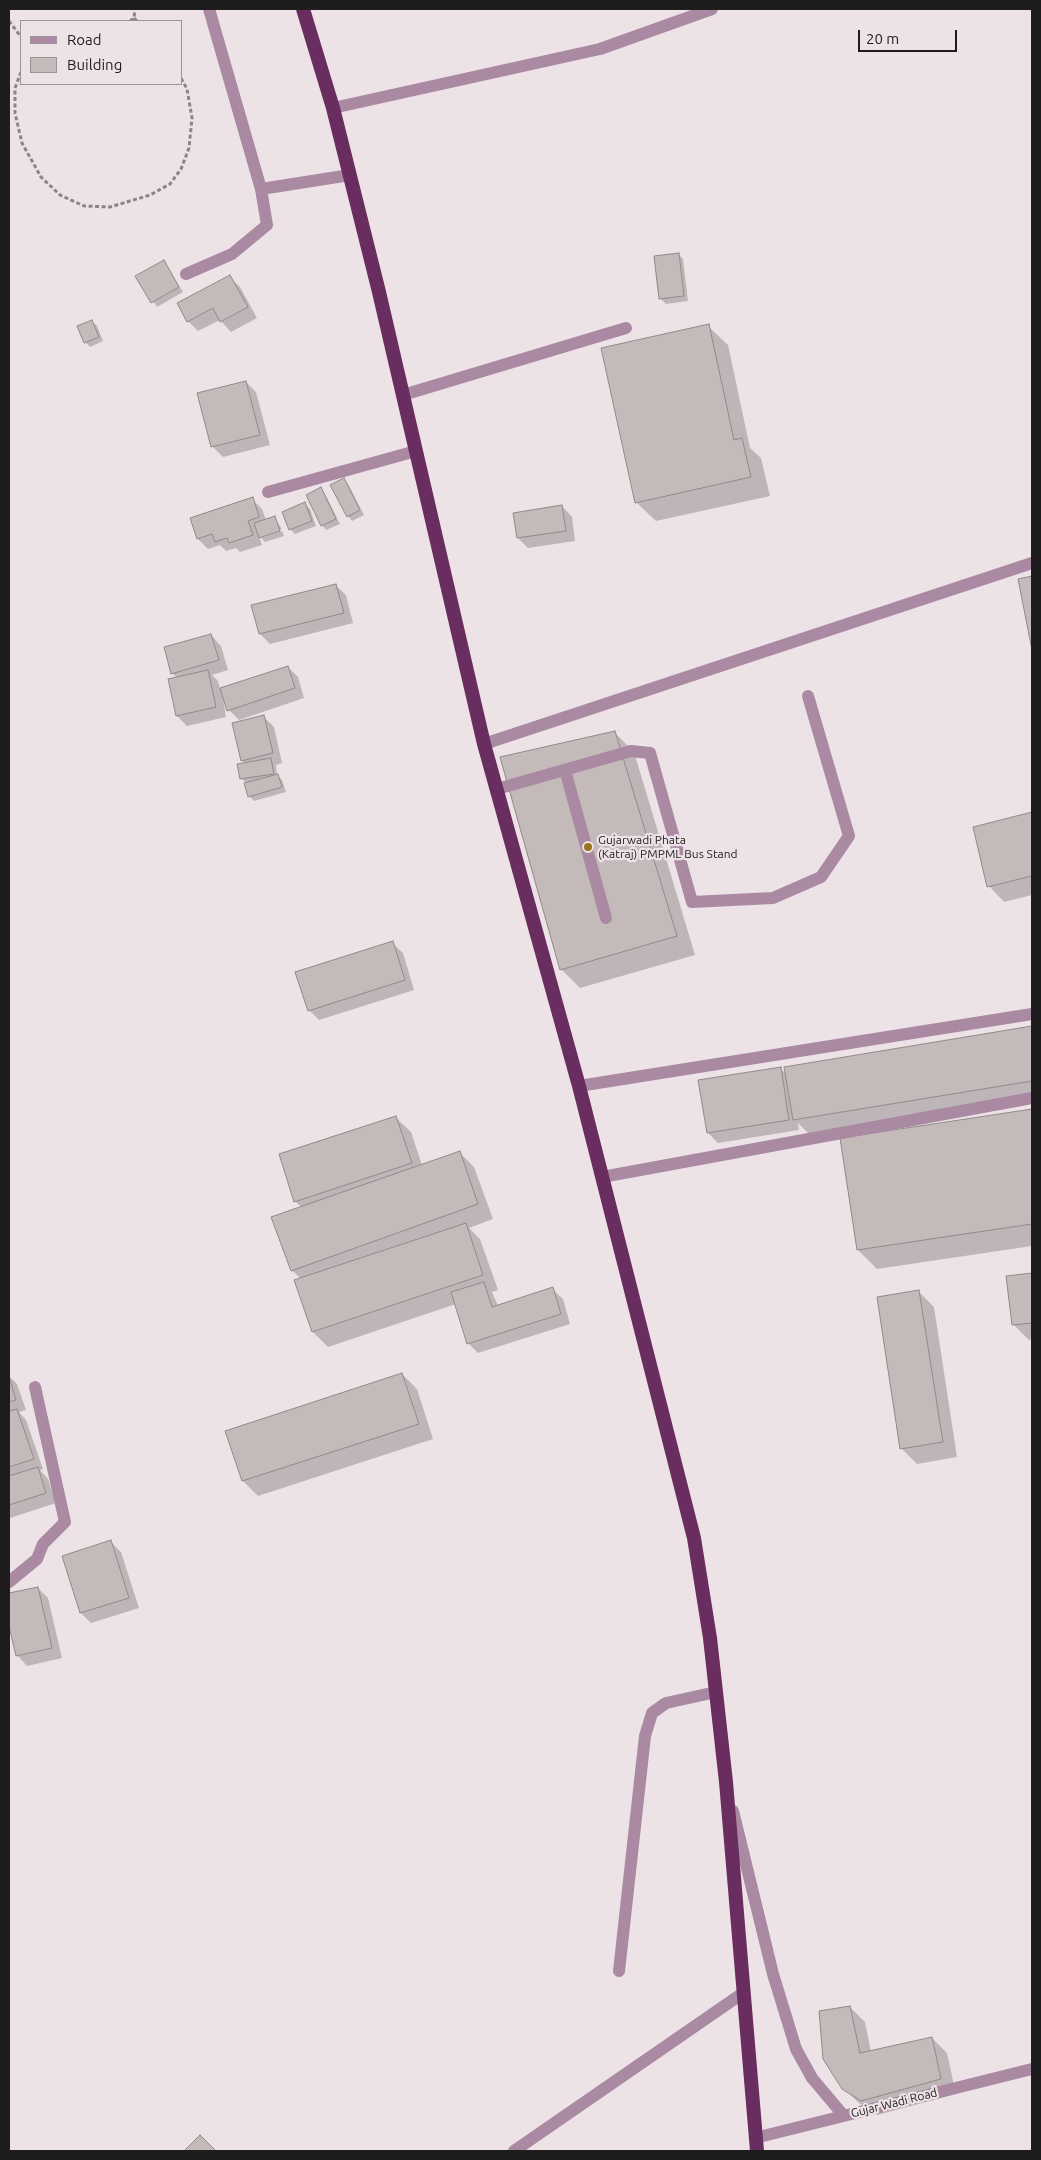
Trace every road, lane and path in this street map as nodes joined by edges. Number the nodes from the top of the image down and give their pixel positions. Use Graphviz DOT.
graph roads {
  1 [pos="135,9"];
  2 [pos="209,9"];
  3 [pos="303,9"];
  4 [pos="712,9"];
  5 [pos="134,18"];
  6 [pos="131,20"];
  7 [pos="9,21"];
  8 [pos="20,36"];
  9 [pos="20,74"];
  10 [pos="182,80"];
  11 [pos="333,108"];
  12 [pos="350,175"];
  13 [pos="261,189"];
  14 [pos="186,274"];
  15 [pos="626,328"];
  16 [pos="403,395"];
  17 [pos="416,451"];
  18 [pos="268,492"];
  19 [pos="1032,562"];
  20 [pos="808,696"];
  21 [pos="484,744"];
  22 [pos="565,770"];
  23 [pos="497,789"];
  24 [pos="606,918"];
  25 [pos="1032,1014"];
  26 [pos="579,1086"];
  27 [pos="1032,1098"];
  28 [pos="602,1177"];
  29 [pos="35,1387"];
  30 [pos="9,1582"];
  31 [pos="716,1692"];
  32 [pos="726,1782"];
  33 [pos="618,1971"];
  34 [pos="743,1993"];
  35 [pos="1032,2069"];
  36 [pos="844,2116"];
  37 [pos="756,2145"];
  38 [pos="514,2151"];
  1 -- 5 [label="path"];
  2 -- 13 [label="street"];
  3 -- 11 [label="highway"];
  4 -- 11 [label="street"];
  5 -- 6 [label="path"];
  7 -- 8 [label="path"];
  9 -- 10 [label="path"];
  11 -- 12 [label="highway"];
  12 -- 13 [label="street"];
  12 -- 16 [label="highway"];
  13 -- 14 [label="street"];
  15 -- 16 [label="street"];
  16 -- 17 [label="highway"];
  17 -- 18 [label="street"];
  17 -- 21 [label="highway"];
  19 -- 21 [label="street"];
  20 -- 22 [label="street"];
  21 -- 23 [label="highway"];
  22 -- 23 [label="street"];
  22 -- 24 [label="street"];
  23 -- 26 [label="highway"];
  25 -- 26 [label="street"];
  26 -- 28 [label="highway"];
  27 -- 28 [label="street"];
  28 -- 31 [label="highway"];
  29 -- 30 [label="street"];
  31 -- 32 [label="highway"];
  31 -- 33 [label="street"];
  32 -- 34 [label="highway"];
  32 -- 36 [label="street"];
  34 -- 37 [label="highway"];
  34 -- 38 [label="street"];
  35 -- 36 [label="street, Gujar Wadi Road"];
  36 -- 37 [label="street, Gujar Wadi Road"];
}
